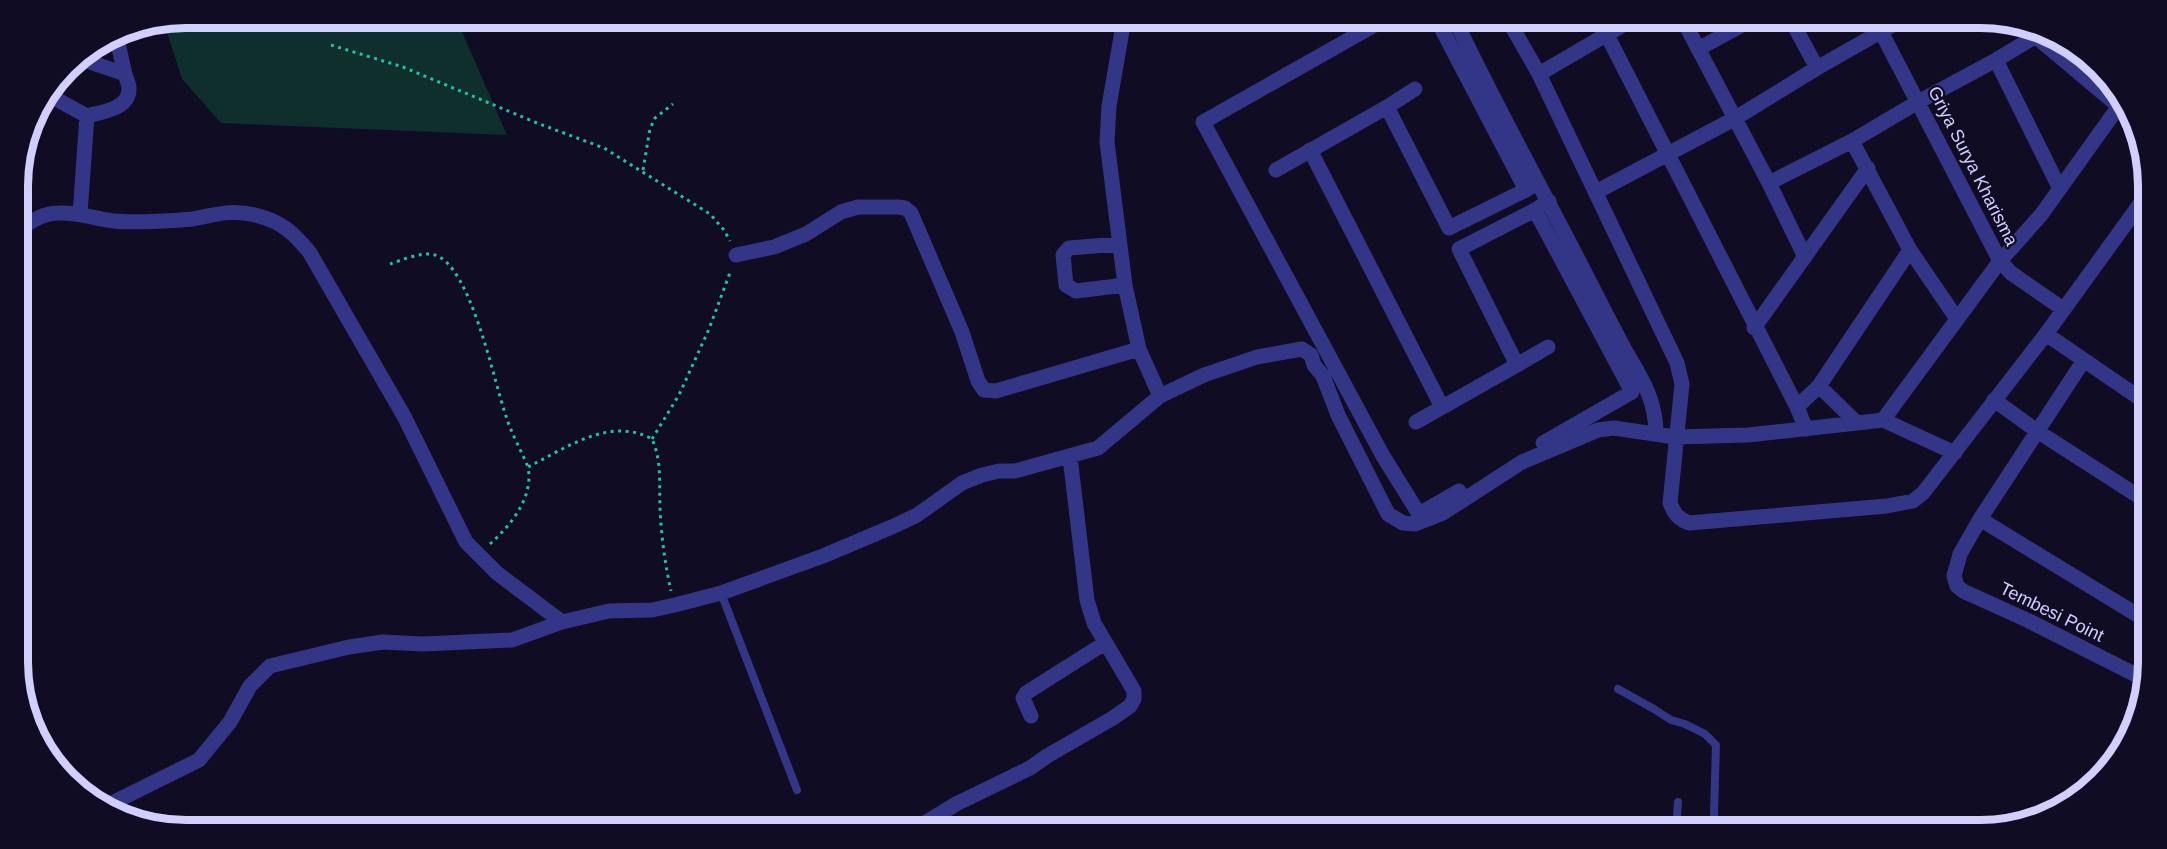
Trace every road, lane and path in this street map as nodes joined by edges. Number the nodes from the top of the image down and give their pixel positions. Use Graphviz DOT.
graph roads {
  1 [pos="1369,28"];
  2 [pos="1442,28"];
  3 [pos="1460,28"];
  4 [pos="1513,28"];
  5 [pos="1619,28"];
  6 [pos="1687,28"];
  7 [pos="1737,28"];
  8 [pos="1795,28"];
  9 [pos="1879,28"];
  10 [pos="1888,28"];
  11 [pos="1122,31"];
  12 [pos="1881,32"];
  13 [pos="1607,35"];
  14 [pos="2033,38"];
  15 [pos="2043,42"];
  16 [pos="118,44"];
  17 [pos="331,45"];
  18 [pos="1698,49"];
  19 [pos="1996,60"];
  20 [pos="90,62"];
  21 [pos="1817,68"];
  22 [pos="125,74"];
  23 [pos="1539,74"];
  24 [pos="1415,89"];
  25 [pos="56,99"];
  26 [pos="2113,101"];
  27 [pos="1918,102"];
  28 [pos="673,104"];
  29 [pos="1387,107"];
  30 [pos="2118,110"];
  31 [pos="87,116"];
  32 [pos="1734,119"];
  33 [pos="1852,141"];
  34 [pos="1310,150"];
  35 [pos="1668,156"];
  36 [pos="1868,168"];
  37 [pos="643,170"];
  38 [pos="1276,170"];
  39 [pos="1769,183"];
  40 [pos="1532,185"];
  41 [pos="2059,187"];
  42 [pos="1596,192"];
  43 [pos="1510,198"];
  44 [pos="1549,201"];
  45 [pos="2138,207"];
  46 [pos="1528,213"];
  47 [pos="80,214"];
  48 [pos="29,224"];
  49 [pos="1449,228"];
  50 [pos="1119,244"];
  51 [pos="1459,249"];
  52 [pos="1910,250"];
  53 [pos="736,255"];
  54 [pos="1805,257"];
  55 [pos="2000,261"];
  56 [pos="390,264"];
  57 [pos="1125,285"];
  58 [pos="2063,309"];
  59 [pos="1957,319"];
  60 [pos="1754,328"];
  61 [pos="2046,334"];
  62 [pos="1548,347"];
  63 [pos="1139,349"];
  64 [pos="2084,360"];
  65 [pos="1517,365"];
  66 [pos="1819,386"];
  67 [pos="1160,396"];
  68 [pos="2138,397"];
  69 [pos="1994,400"];
  70 [pos="1442,407"];
  71 [pos="1797,408"];
  72 [pos="1883,420"];
  73 [pos="1416,422"];
  74 [pos="1857,423"];
  75 [pos="1806,429"];
  76 [pos="2037,431"];
  77 [pos="1656,434"];
  78 [pos="1676,437"];
  79 [pos="652,439"];
  80 [pos="1955,453"];
  81 [pos="1070,457"];
  82 [pos="528,467"];
  83 [pos="2138,497"];
  84 [pos="1980,519"];
  85 [pos="478,555"];
  86 [pos="721,593"];
  87 [pos="675,605"];
  88 [pos="2138,615"];
  89 [pos="562,622"];
  90 [pos="1105,643"];
  91 [pos="2137,676"];
  92 [pos="1618,689"];
  93 [pos="1030,716"];
  94 [pos="796,790"];
  95 [pos="114,802"];
  96 [pos="1678,802"];
  97 [pos="930,820"];
  98 [pos="1677,820"];
  99 [pos="1715,820"];
  1 -- 46 [label="street"];
  2 -- 40 [label="street"];
  3 -- 40 [label="street"];
  4 -- 23 [label="street"];
  5 -- 13 [label="street"];
  6 -- 18 [label="street"];
  7 -- 18 [label="street"];
  8 -- 21 [label="street"];
  9 -- 12 [label="street, Griya Surya Kharisma"];
  10 -- 12 [label="street"];
  11 -- 50 [label="street"];
  12 -- 21 [label="street"];
  12 -- 27 [label="street, Griya Surya Kharisma"];
  13 -- 23 [label="street"];
  13 -- 35 [label="street"];
  14 -- 19 [label="street"];
  15 -- 26 [label="street"];
  16 -- 22 [label="street"];
  17 -- 37 [label="path"];
  18 -- 32 [label="street"];
  19 -- 27 [label="street"];
  19 -- 41 [label="street"];
  20 -- 22 [label="street"];
  21 -- 32 [label="street"];
  22 -- 31 [label="street"];
  23 -- 42 [label="street"];
  24 -- 29 [label="street"];
  25 -- 31 [label="street"];
  27 -- 33 [label="street"];
  27 -- 55 [label="street, Griya Surya Kharisma"];
  28 -- 37 [label="path"];
  29 -- 34 [label="street"];
  29 -- 49 [label="street"];
  30 -- 41 [label="street"];
  31 -- 47 [label="street"];
  32 -- 35 [label="street"];
  32 -- 39 [label="street"];
  33 -- 36 [label="street"];
  33 -- 39 [label="street"];
  34 -- 38 [label="street"];
  34 -- 70 [label="street"];
  35 -- 42 [label="street"];
  35 -- 60 [label="street"];
  36 -- 52 [label="street"];
  36 -- 54 [label="street"];
  37 -- 53 [label="path"];
  39 -- 54 [label="street"];
  40 -- 43 [label="street"];
  40 -- 44 [label="street"];
  41 -- 55 [label="street"];
  42 -- 78 [label="street"];
  43 -- 46 [label="street"];
  43 -- 49 [label="street"];
  44 -- 46 [label="street"];
  44 -- 77 [label="street"];
  45 -- 58 [label="street"];
  46 -- 51 [label="street"];
  47 -- 48 [label="street"];
  47 -- 85 [label="street"];
  49 -- 51 [label="street"];
  50 -- 57 [label="street"];
  50 -- 57 [label="street"];
  51 -- 65 [label="street"];
  52 -- 59 [label="street"];
  52 -- 66 [label="street"];
  53 -- 63 [label="street"];
  53 -- 79 [label="path"];
  54 -- 60 [label="street"];
  55 -- 58 [label="street, Griya Surya Kharisma"];
  55 -- 59 [label="street"];
  56 -- 82 [label="path"];
  57 -- 63 [label="street"];
  58 -- 61 [label="street"];
  59 -- 72 [label="street"];
  60 -- 71 [label="street"];
  61 -- 64 [label="street"];
  61 -- 69 [label="street"];
  62 -- 65 [label="street"];
  63 -- 67 [label="street"];
  64 -- 68 [label="street"];
  64 -- 76 [label="street"];
  65 -- 70 [label="street"];
  66 -- 71 [label="street"];
  66 -- 74 [label="street"];
  67 -- 77 [label="street"];
  67 -- 81 [label="street"];
  69 -- 76 [label="street"];
  69 -- 80 [label="street"];
  70 -- 73 [label="street"];
  71 -- 75 [label="street"];
  72 -- 74 [label="street"];
  72 -- 80 [label="street"];
  74 -- 75 [label="street"];
  75 -- 78 [label="street"];
  76 -- 83 [label="street"];
  76 -- 84 [label="street"];
  77 -- 78 [label="street"];
  78 -- 80 [label="street"];
  79 -- 82 [label="path"];
  79 -- 87 [label="path"];
  81 -- 86 [label="street"];
  81 -- 90 [label="street"];
  82 -- 85 [label="path"];
  84 -- 88 [label="street"];
  84 -- 91 [label="street, Tembesi Point"];
  85 -- 89 [label="street"];
  86 -- 87 [label="street"];
  86 -- 94 [label="lane"];
  87 -- 89 [label="street"];
  89 -- 95 [label="street"];
  90 -- 93 [label="street"];
  90 -- 97 [label="street"];
  92 -- 99 [label="lane"];
  96 -- 98 [label="lane"];
}
